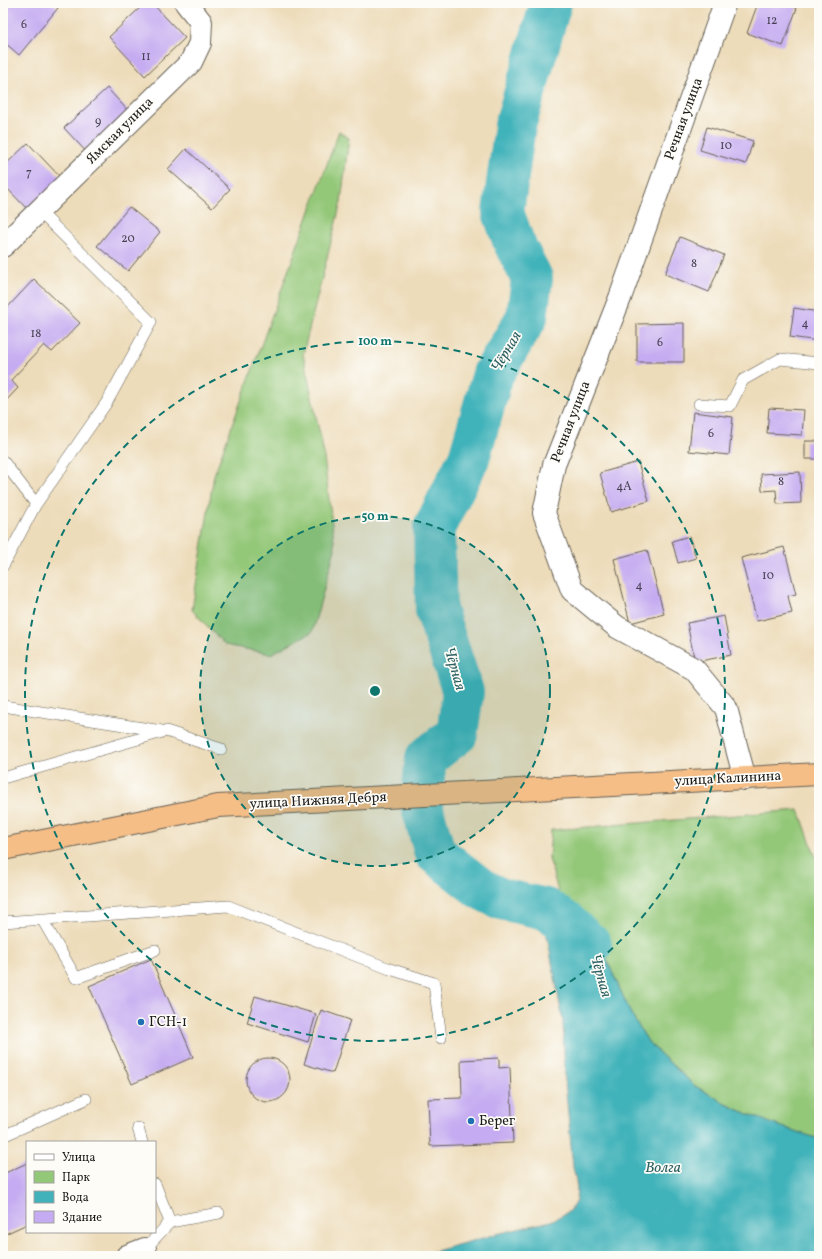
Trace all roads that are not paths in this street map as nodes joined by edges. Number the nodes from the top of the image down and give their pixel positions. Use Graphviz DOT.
graph roads {
  1 [pos="186,3"];
  2 [pos="725,3"];
  3 [pos="39,211"];
  4 [pos="3,246"];
  5 [pos="819,364"];
  6 [pos="699,404"];
  7 [pos="3,461"];
  8 [pos="36,504"];
  9 [pos="3,566"];
  10 [pos="3,706"];
  11 [pos="166,731"];
  12 [pos="221,749"];
  13 [pos="819,774"];
  14 [pos="3,778"];
  15 [pos="745,779"];
  16 [pos="637,784"];
  17 [pos="3,849"];
  18 [pos="42,919"];
  19 [pos="3,922"];
  20 [pos="154,950"];
  21 [pos="441,1038"];
  22 [pos="86,1099"];
  23 [pos="138,1128"];
  24 [pos="3,1136"];
  25 [pos="142,1141"];
  26 [pos="156,1187"];
  27 [pos="219,1213"];
  28 [pos="170,1222"];
  29 [pos="136,1252"];
  1 -- 3 [label="street, Ямская улица"];
  2 -- 15 [label="street, Речная улица"];
  3 -- 4 [label="street, Ямская улица"];
  3 -- 8 [label="lane"];
  5 -- 6 [label="lane"];
  7 -- 8 [label="lane"];
  8 -- 9 [label="lane"];
  10 -- 11 [label="lane"];
  11 -- 12 [label="lane"];
  11 -- 14 [label="lane"];
  13 -- 15 [label="highway, улица Калинина"];
  15 -- 16 [label="highway, улица Калинина"];
  16 -- 17 [label="highway, улица Нижняя Дебря"];
  18 -- 19 [label="lane"];
  18 -- 20 [label="lane"];
  18 -- 21 [label="lane"];
  22 -- 24 [label="lane"];
  23 -- 25 [label="lane"];
  26 -- 28 [label="lane"];
  27 -- 28 [label="lane"];
  28 -- 29 [label="lane"];
}
